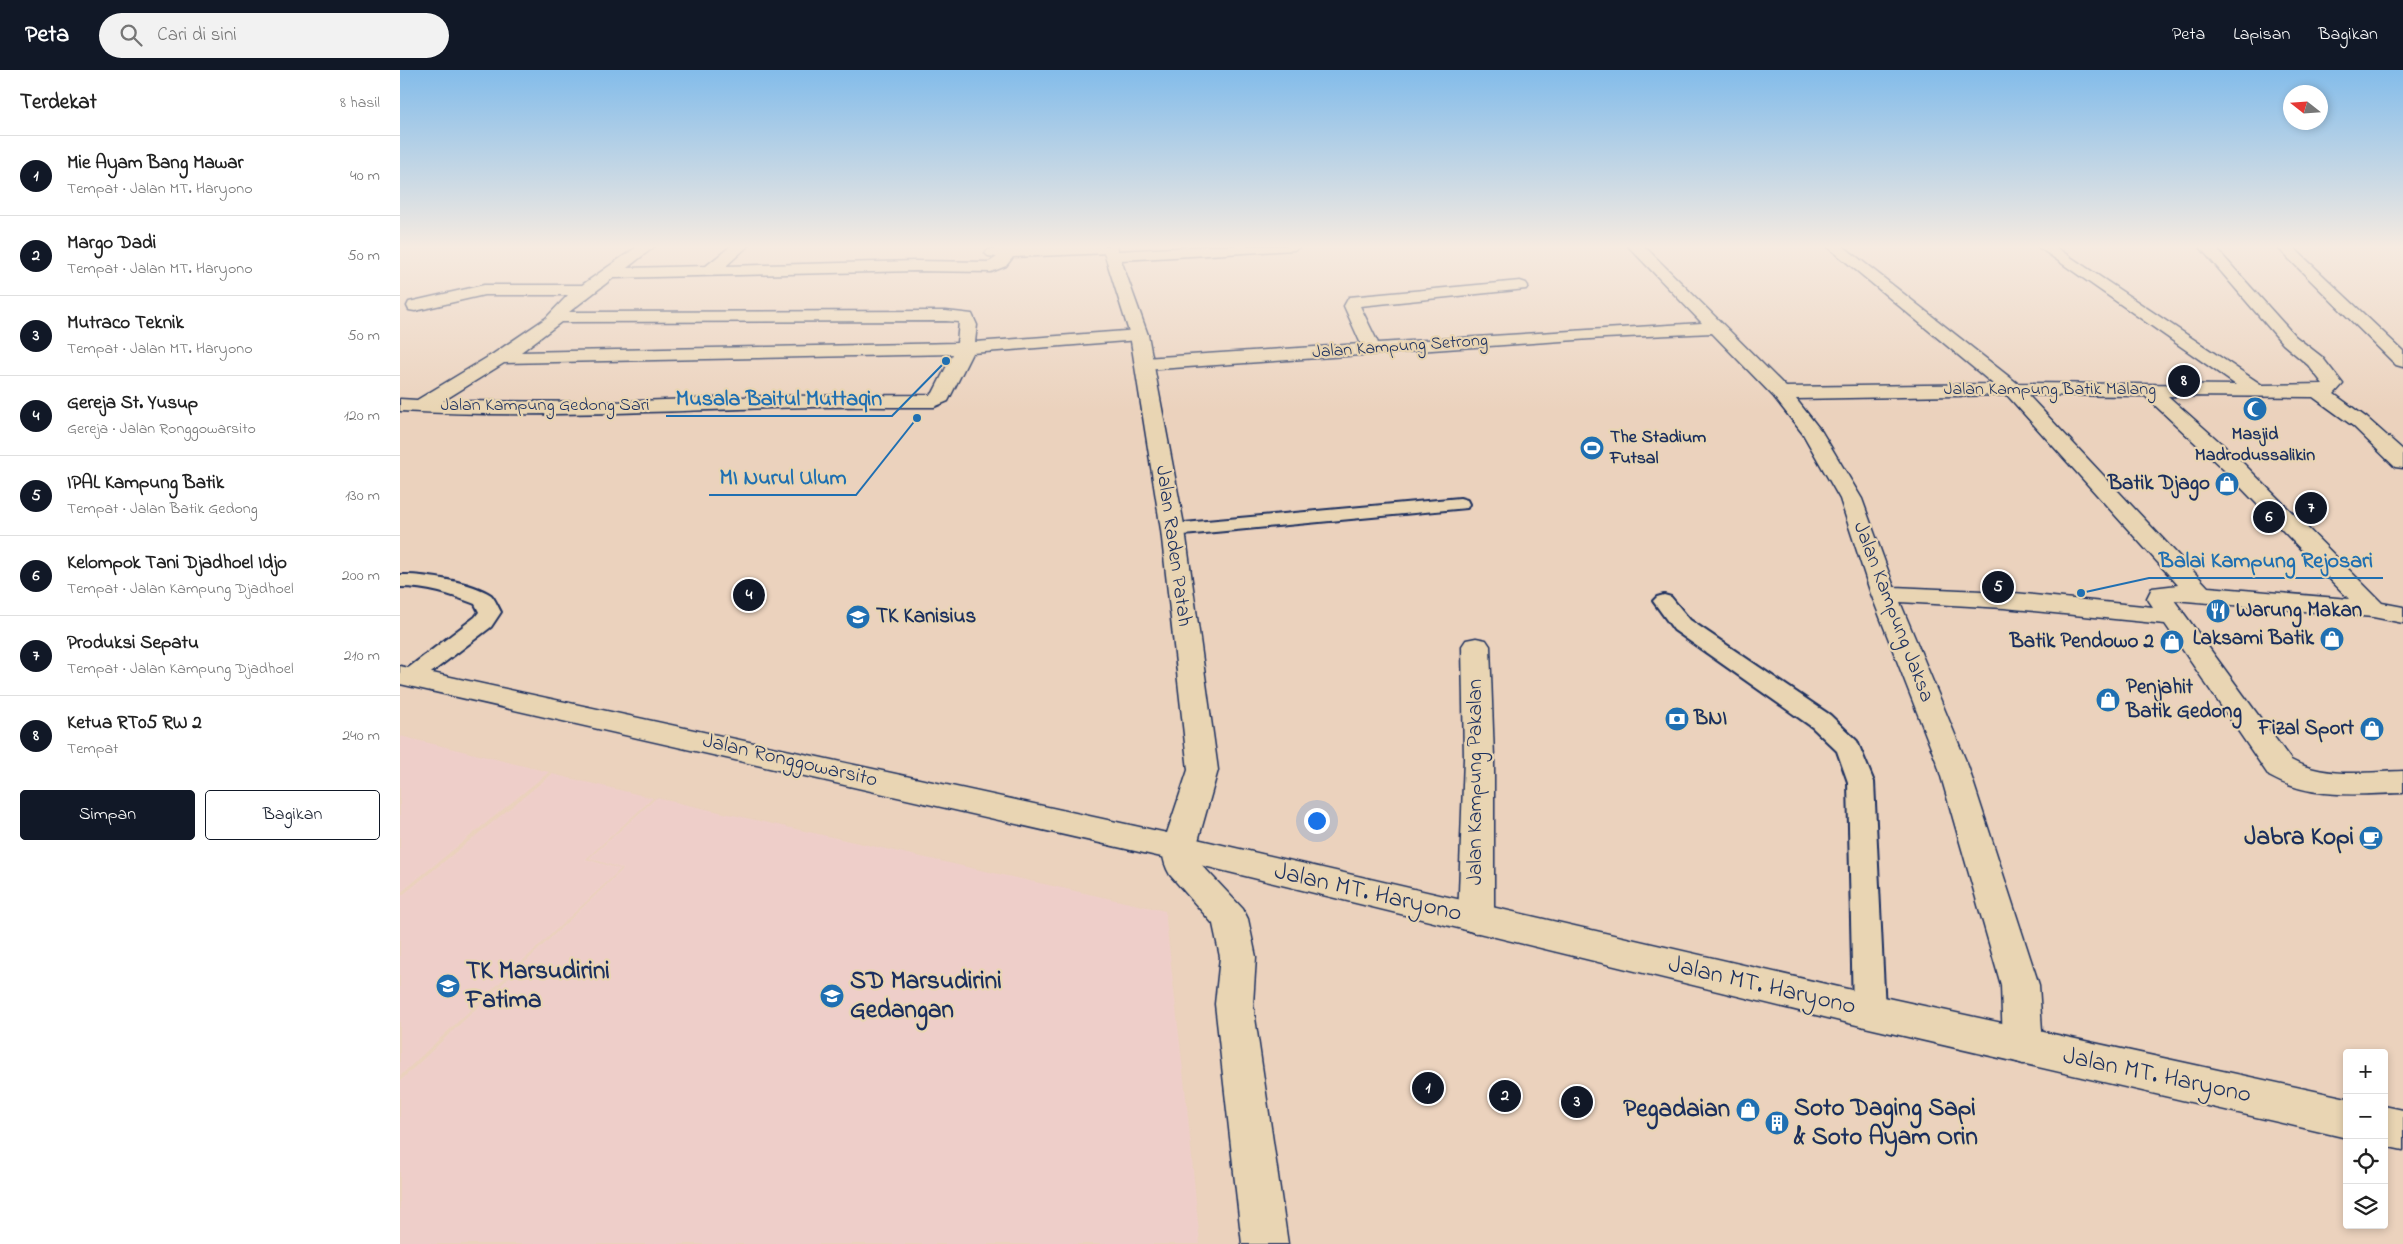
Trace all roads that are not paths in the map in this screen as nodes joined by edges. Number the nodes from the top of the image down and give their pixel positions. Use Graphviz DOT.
graph roads {
  1 [pos="463,301"];
  2 [pos="570,301"];
  3 [pos="1127,301"];
  4 [pos="1357,301"];
  5 [pos="1689,301"];
  6 [pos="1902,301"];
  7 [pos="2125,301"];
  8 [pos="2255,301"];
  9 [pos="2340,301"];
  10 [pos="408,306"];
  11 [pos="556,317"];
  12 [pos="1716,328"];
  13 [pos="1139,335"];
  14 [pos="966,348"];
  15 [pos="1372,349"];
  16 [pos="500,358"];
  17 [pos="2403,361"];
  18 [pos="1144,364"];
  19 [pos="2012,389"];
  20 [pos="2150,390"];
  21 [pos="2257,390"];
  22 [pos="2318,391"];
  23 [pos="1781,393"];
  24 [pos="423,405"];
  25 [pos="400,406"];
  26 [pos="2403,462"];
  27 [pos="1460,504"];
  28 [pos="1173,530"];
  29 [pos="400,581"];
  30 [pos="1884,594"];
  31 [pos="2201,594"];
  32 [pos="1664,601"];
  33 [pos="2372,609"];
  34 [pos="2403,615"];
  35 [pos="2174,616"];
  36 [pos="1476,646"];
  37 [pos="406,676"];
  38 [pos="2403,782"];
  39 [pos="1179,848"];
  40 [pos="1476,919"];
  41 [pos="1869,1011"];
  42 [pos="2023,1046"];
  43 [pos="2343,1117"];
  44 [pos="2388,1127"];
  45 [pos="2403,1130"];
  46 [pos="1265,1244"];
  1 -- 10 [label="main road"];
  2 -- 11 [label="main road"];
  3 -- 13 [label="main road, Jalan Raden Patah"];
  4 -- 15 [label="main road"];
  5 -- 12 [label="main road, Jalan Kampung Jaksa"];
  6 -- 19 [label="main road"];
  7 -- 21 [label="main road"];
  8 -- 22 [label="main road"];
  9 -- 17 [label="main road"];
  11 -- 14 [label="main road, Jalan Kampung Gedong Sari"];
  11 -- 16 [label="main road"];
  12 -- 15 [label="main road, Jalan Kampung Setrong"];
  12 -- 23 [label="main road, Jalan Kampung Jaksa"];
  13 -- 14 [label="main road"];
  13 -- 18 [label="main road, Jalan Raden Patah"];
  14 -- 16 [label="main road"];
  14 -- 24 [label="main road, Jalan Kampung Gedong Sari"];
  15 -- 18 [label="main road, Jalan Kampung Setrong"];
  16 -- 24 [label="main road"];
  18 -- 28 [label="main road, Jalan Raden Patah"];
  19 -- 20 [label="main road, Jalan Kampung Batik Malang"];
  19 -- 23 [label="main road, Jalan Kampung Batik Malang"];
  19 -- 31 [label="main road"];
  20 -- 21 [label="main road, Jalan Kampung Batik Malang"];
  20 -- 33 [label="main road"];
  21 -- 22 [label="main road, Jalan Kampung Batik Malang"];
  22 -- 26 [label="main road"];
  23 -- 30 [label="main road, Jalan Kampung Jaksa"];
  24 -- 25 [label="main road, Jalan Kampung Gedong Sari"];
  27 -- 28 [label="lane"];
  28 -- 39 [label="main road, Jalan Raden Patah"];
  29 -- 37 [label="lane"];
  30 -- 35 [label="main road"];
  30 -- 42 [label="main road, Jalan Kampung Jaksa"];
  31 -- 33 [label="main road"];
  31 -- 35 [label="main road"];
  32 -- 41 [label="lane"];
  33 -- 34 [label="main road"];
  35 -- 38 [label="main road"];
  36 -- 40 [label="main road, Jalan Kampung Pakalan"];
  37 -- 39 [label="main road, Jalan Ronggowarsito"];
  39 -- 40 [label="main road, Jalan MT. Haryono"];
  39 -- 46 [label="main road"];
  40 -- 41 [label="main road, Jalan MT. Haryono"];
  41 -- 42 [label="main road, Jalan MT. Haryono"];
  42 -- 43 [label="main road, Jalan MT. Haryono"];
  44 -- 45 [label="main road"];
}
